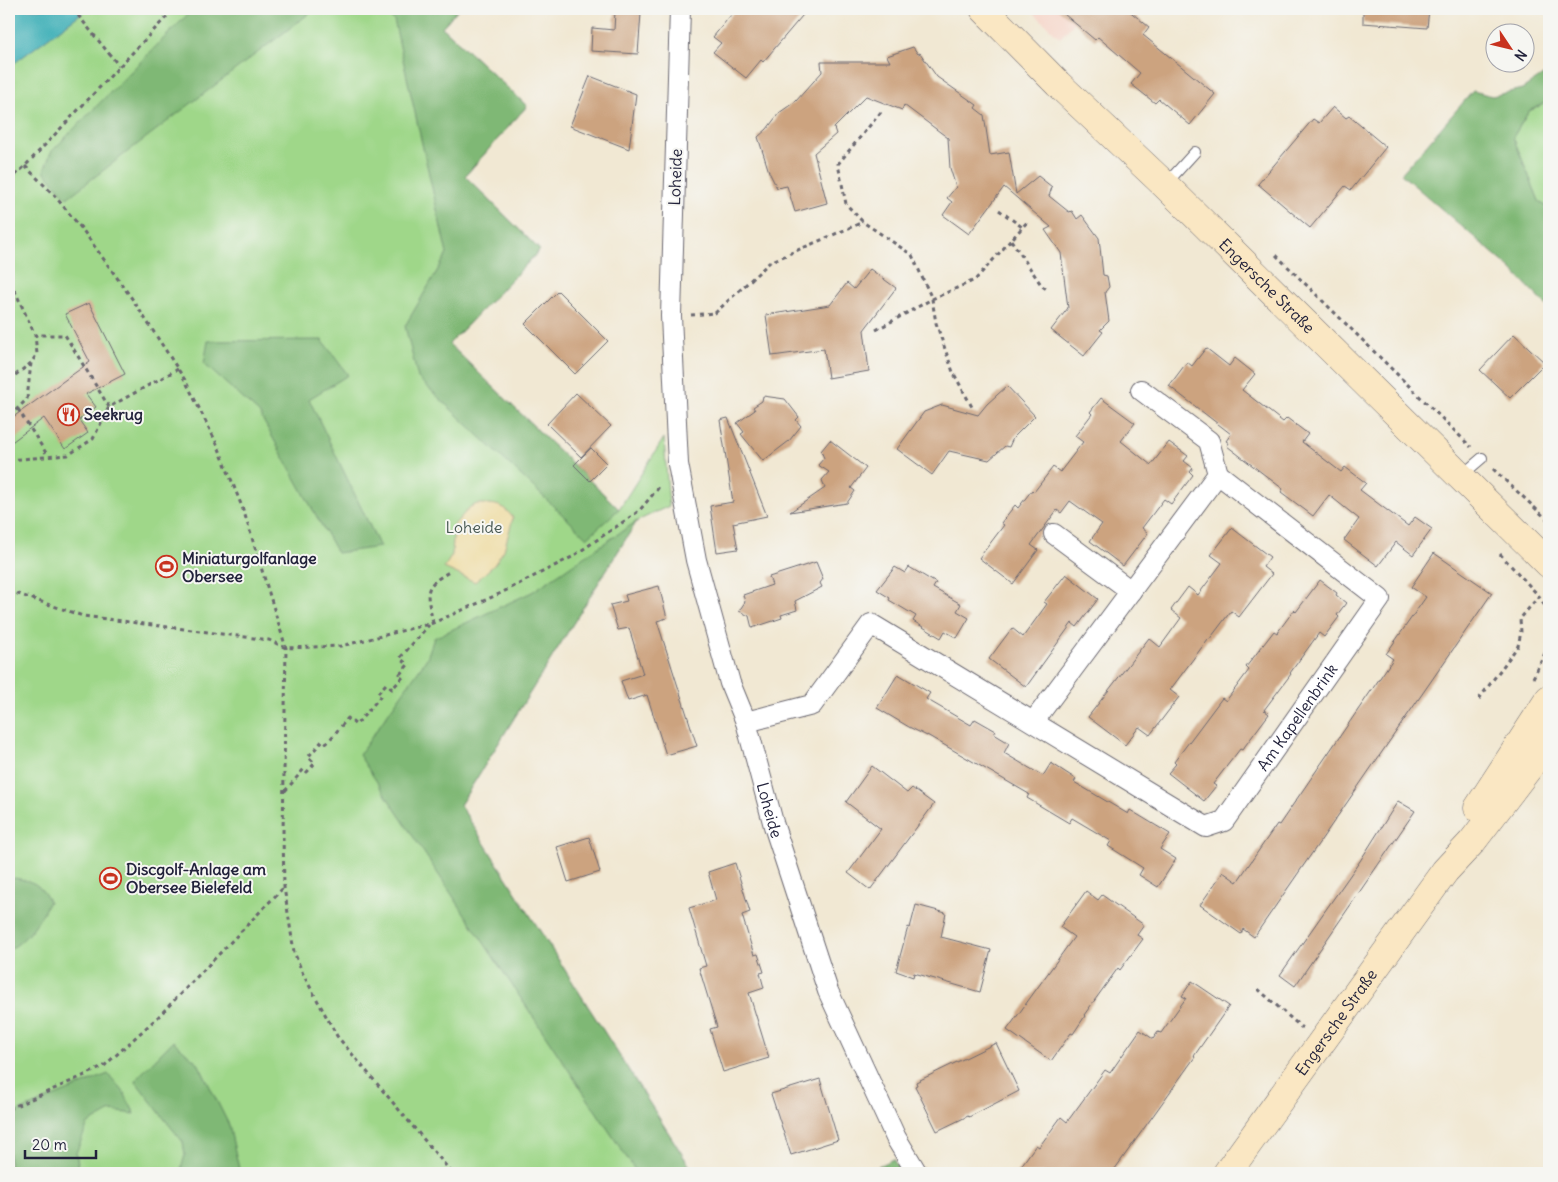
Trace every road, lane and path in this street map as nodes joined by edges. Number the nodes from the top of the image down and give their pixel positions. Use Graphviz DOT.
graph roads {
  1 [pos="73,9"];
  2 [pos="174,9"];
  3 [pos="680,9"];
  4 [pos="984,9"];
  5 [pos="119,66"];
  6 [pos="881,112"];
  7 [pos="1195,152"];
  8 [pos="25,166"];
  9 [pos="9,181"];
  10 [pos="1165,185"];
  11 [pos="999,210"];
  12 [pos="1030,220"];
  13 [pos="863,222"];
  14 [pos="1022,227"];
  15 [pos="1011,240"];
  16 [pos="9,284"];
  17 [pos="1048,290"];
  18 [pos="932,299"];
  19 [pos="671,316"];
  20 [pos="876,330"];
  21 [pos="35,335"];
  22 [pos="31,363"];
  23 [pos="178,369"];
  24 [pos="9,380"];
  25 [pos="1141,390"];
  26 [pos="109,407"];
  27 [pos="972,407"];
  28 [pos="18,409"];
  29 [pos="10,416"];
  30 [pos="48,456"];
  31 [pos="1482,458"];
  32 [pos="9,460"];
  33 [pos="678,464"];
  34 [pos="1218,474"];
  35 [pos="1460,476"];
  36 [pos="1549,521"];
  37 [pos="1054,534"];
  38 [pos="1549,564"];
  39 [pos="452,571"];
  40 [pos="9,591"];
  41 [pos="1131,591"];
  42 [pos="1539,596"];
  43 [pos="431,624"];
  44 [pos="286,648"];
  45 [pos="1479,699"];
  46 [pos="1549,699"];
  47 [pos="1034,721"];
  48 [pos="746,722"];
  49 [pos="1549,741"];
  50 [pos="284,792"];
  51 [pos="1445,872"];
  52 [pos="284,887"];
  53 [pos="1258,989"];
  54 [pos="1320,1044"];
  55 [pos="9,1109"];
  56 [pos="452,1173"];
  57 [pos="917,1173"];
  58 [pos="1227,1173"];
  1 -- 5 [label="path"];
  2 -- 5 [label="path"];
  3 -- 19 [label="street, Loheide"];
  4 -- 10 [label="main road, Engersche Straße"];
  5 -- 8 [label="path"];
  6 -- 13 [label="path"];
  7 -- 10 [label="lane"];
  8 -- 9 [label="path"];
  8 -- 23 [label="path"];
  10 -- 35 [label="main road, Engersche Straße"];
  11 -- 14 [label="path"];
  12 -- 14 [label="path"];
  13 -- 18 [label="path"];
  13 -- 19 [label="path"];
  14 -- 15 [label="path"];
  15 -- 17 [label="path"];
  15 -- 18 [label="path"];
  16 -- 21 [label="path"];
  18 -- 20 [label="path"];
  18 -- 27 [label="path"];
  19 -- 33 [label="street, Loheide"];
  21 -- 22 [label="path"];
  21 -- 26 [label="path"];
  22 -- 24 [label="path"];
  22 -- 28 [label="path"];
  23 -- 26 [label="path"];
  23 -- 44 [label="path"];
  25 -- 34 [label="street"];
  26 -- 30 [label="path"];
  28 -- 29 [label="path"];
  28 -- 30 [label="path"];
  30 -- 32 [label="path"];
  31 -- 35 [label="lane"];
  31 -- 36 [label="path"];
  33 -- 43 [label="path"];
  33 -- 48 [label="street, Loheide"];
  34 -- 41 [label="street"];
  34 -- 47 [label="street, Am Kapellenbrink"];
  35 -- 38 [label="main road, Engersche Straße"];
  37 -- 41 [label="street"];
  39 -- 43 [label="path"];
  40 -- 44 [label="path"];
  41 -- 47 [label="street"];
  42 -- 45 [label="path"];
  43 -- 44 [label="path"];
  43 -- 50 [label="path"];
  44 -- 50 [label="path"];
  46 -- 51 [label="main road, Engersche Straße"];
  47 -- 48 [label="street, Am Kapellenbrink"];
  48 -- 57 [label="street, Loheide"];
  49 -- 51 [label="main road, Engersche Straße"];
  50 -- 52 [label="path"];
  51 -- 54 [label="main road, Engersche Straße"];
  52 -- 55 [label="path"];
  52 -- 56 [label="path"];
  53 -- 54 [label="path"];
  54 -- 58 [label="main road, Engersche Straße"];
}
